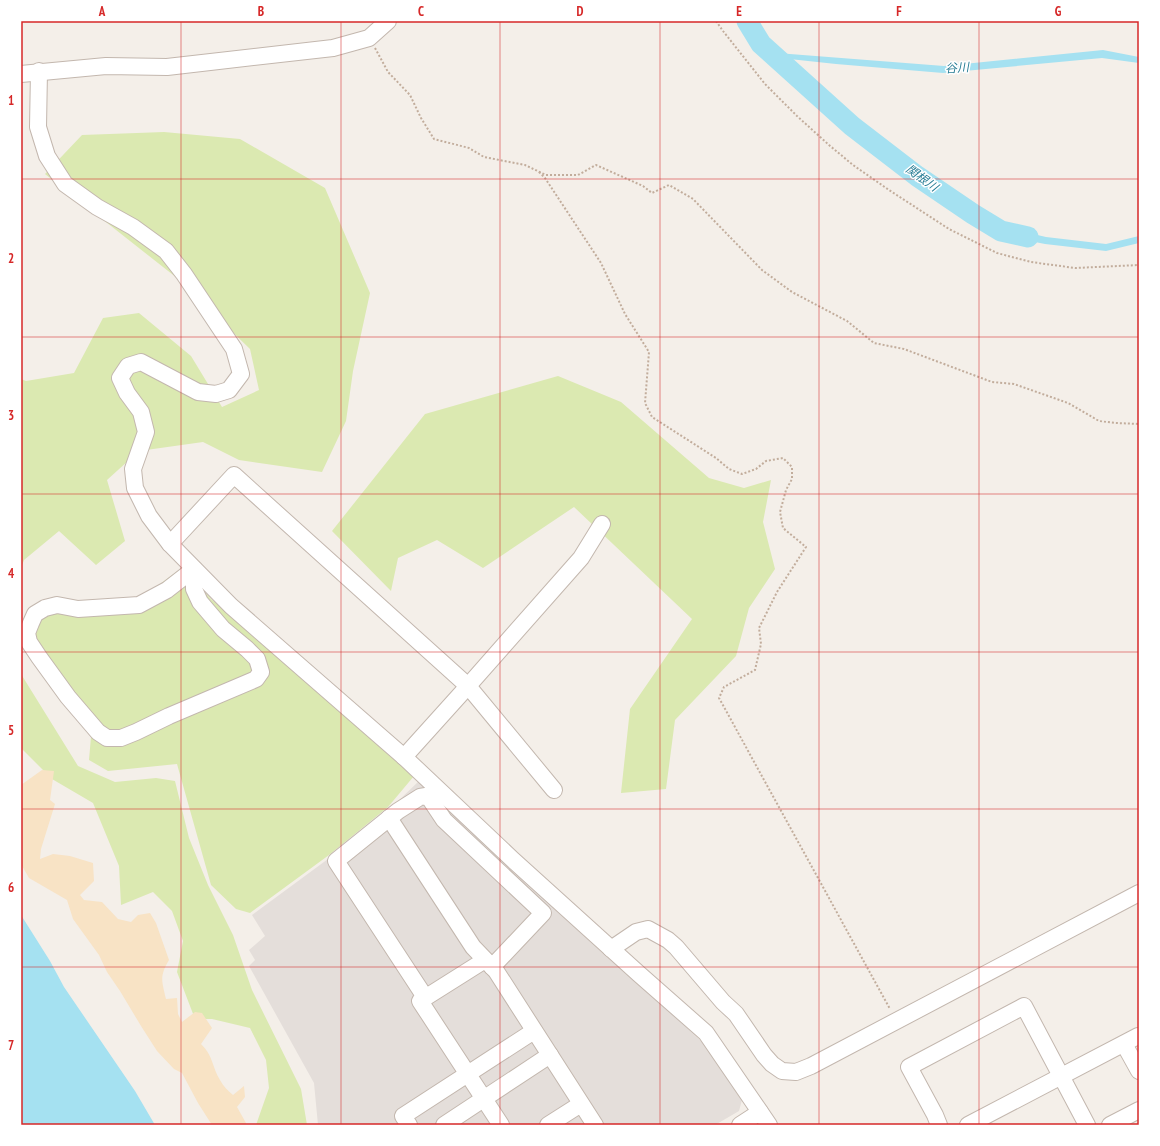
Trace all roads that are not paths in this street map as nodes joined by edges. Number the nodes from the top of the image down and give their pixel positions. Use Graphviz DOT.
graph roads {
  1 [pos="376,28"];
  2 [pos="39,71"];
  3 [pos="21,74"];
  4 [pos="602,524"];
  5 [pos="170,544"];
  6 [pos="194,569"];
  7 [pos="468,686"];
  8 [pos="404,757"];
  9 [pos="554,790"];
  10 [pos="389,818"];
  11 [pos="1139,893"];
  12 [pos="611,949"];
  13 [pos="489,963"];
  14 [pos="426,997"];
  15 [pos="534,1031"];
  16 [pos="1138,1036"];
  17 [pos="1124,1044"];
  18 [pos="550,1055"];
  19 [pos="1139,1071"];
  20 [pos="468,1074"];
  21 [pos="1061,1077"];
  22 [pos="484,1099"];
  23 [pos="581,1104"];
  24 [pos="1139,1110"];
  25 [pos="765,1119"];
  26 [pos="409,1125"];
  27 [pos="444,1125"];
  28 [pos="501,1125"];
  29 [pos="548,1125"];
  30 [pos="595,1125"];
  31 [pos="740,1125"];
  32 [pos="939,1125"];
  33 [pos="968,1125"];
  34 [pos="1087,1125"];
  35 [pos="1110,1125"];
  1 -- 2 [label="street"];
  2 -- 3 [label="street"];
  2 -- 5 [label="street"];
  4 -- 7 [label="street"];
  5 -- 6 [label="street"];
  5 -- 7 [label="street"];
  6 -- 6 [label="street"];
  6 -- 8 [label="street"];
  7 -- 8 [label="street"];
  7 -- 9 [label="street"];
  8 -- 12 [label="street"];
  10 -- 13 [label="street"];
  10 -- 13 [label="street"];
  10 -- 14 [label="street"];
  11 -- 12 [label="street"];
  12 -- 25 [label="street"];
  13 -- 14 [label="street"];
  13 -- 15 [label="street"];
  14 -- 20 [label="street"];
  15 -- 18 [label="street"];
  15 -- 20 [label="street"];
  16 -- 17 [label="street"];
  17 -- 19 [label="street"];
  17 -- 21 [label="street"];
  18 -- 22 [label="street"];
  18 -- 23 [label="street"];
  20 -- 22 [label="street"];
  20 -- 26 [label="street"];
  21 -- 32 [label="street"];
  21 -- 33 [label="street"];
  21 -- 34 [label="street"];
  22 -- 27 [label="street"];
  22 -- 28 [label="street"];
  23 -- 29 [label="street"];
  23 -- 30 [label="street"];
  24 -- 35 [label="street"];
  25 -- 31 [label="street"];
}
